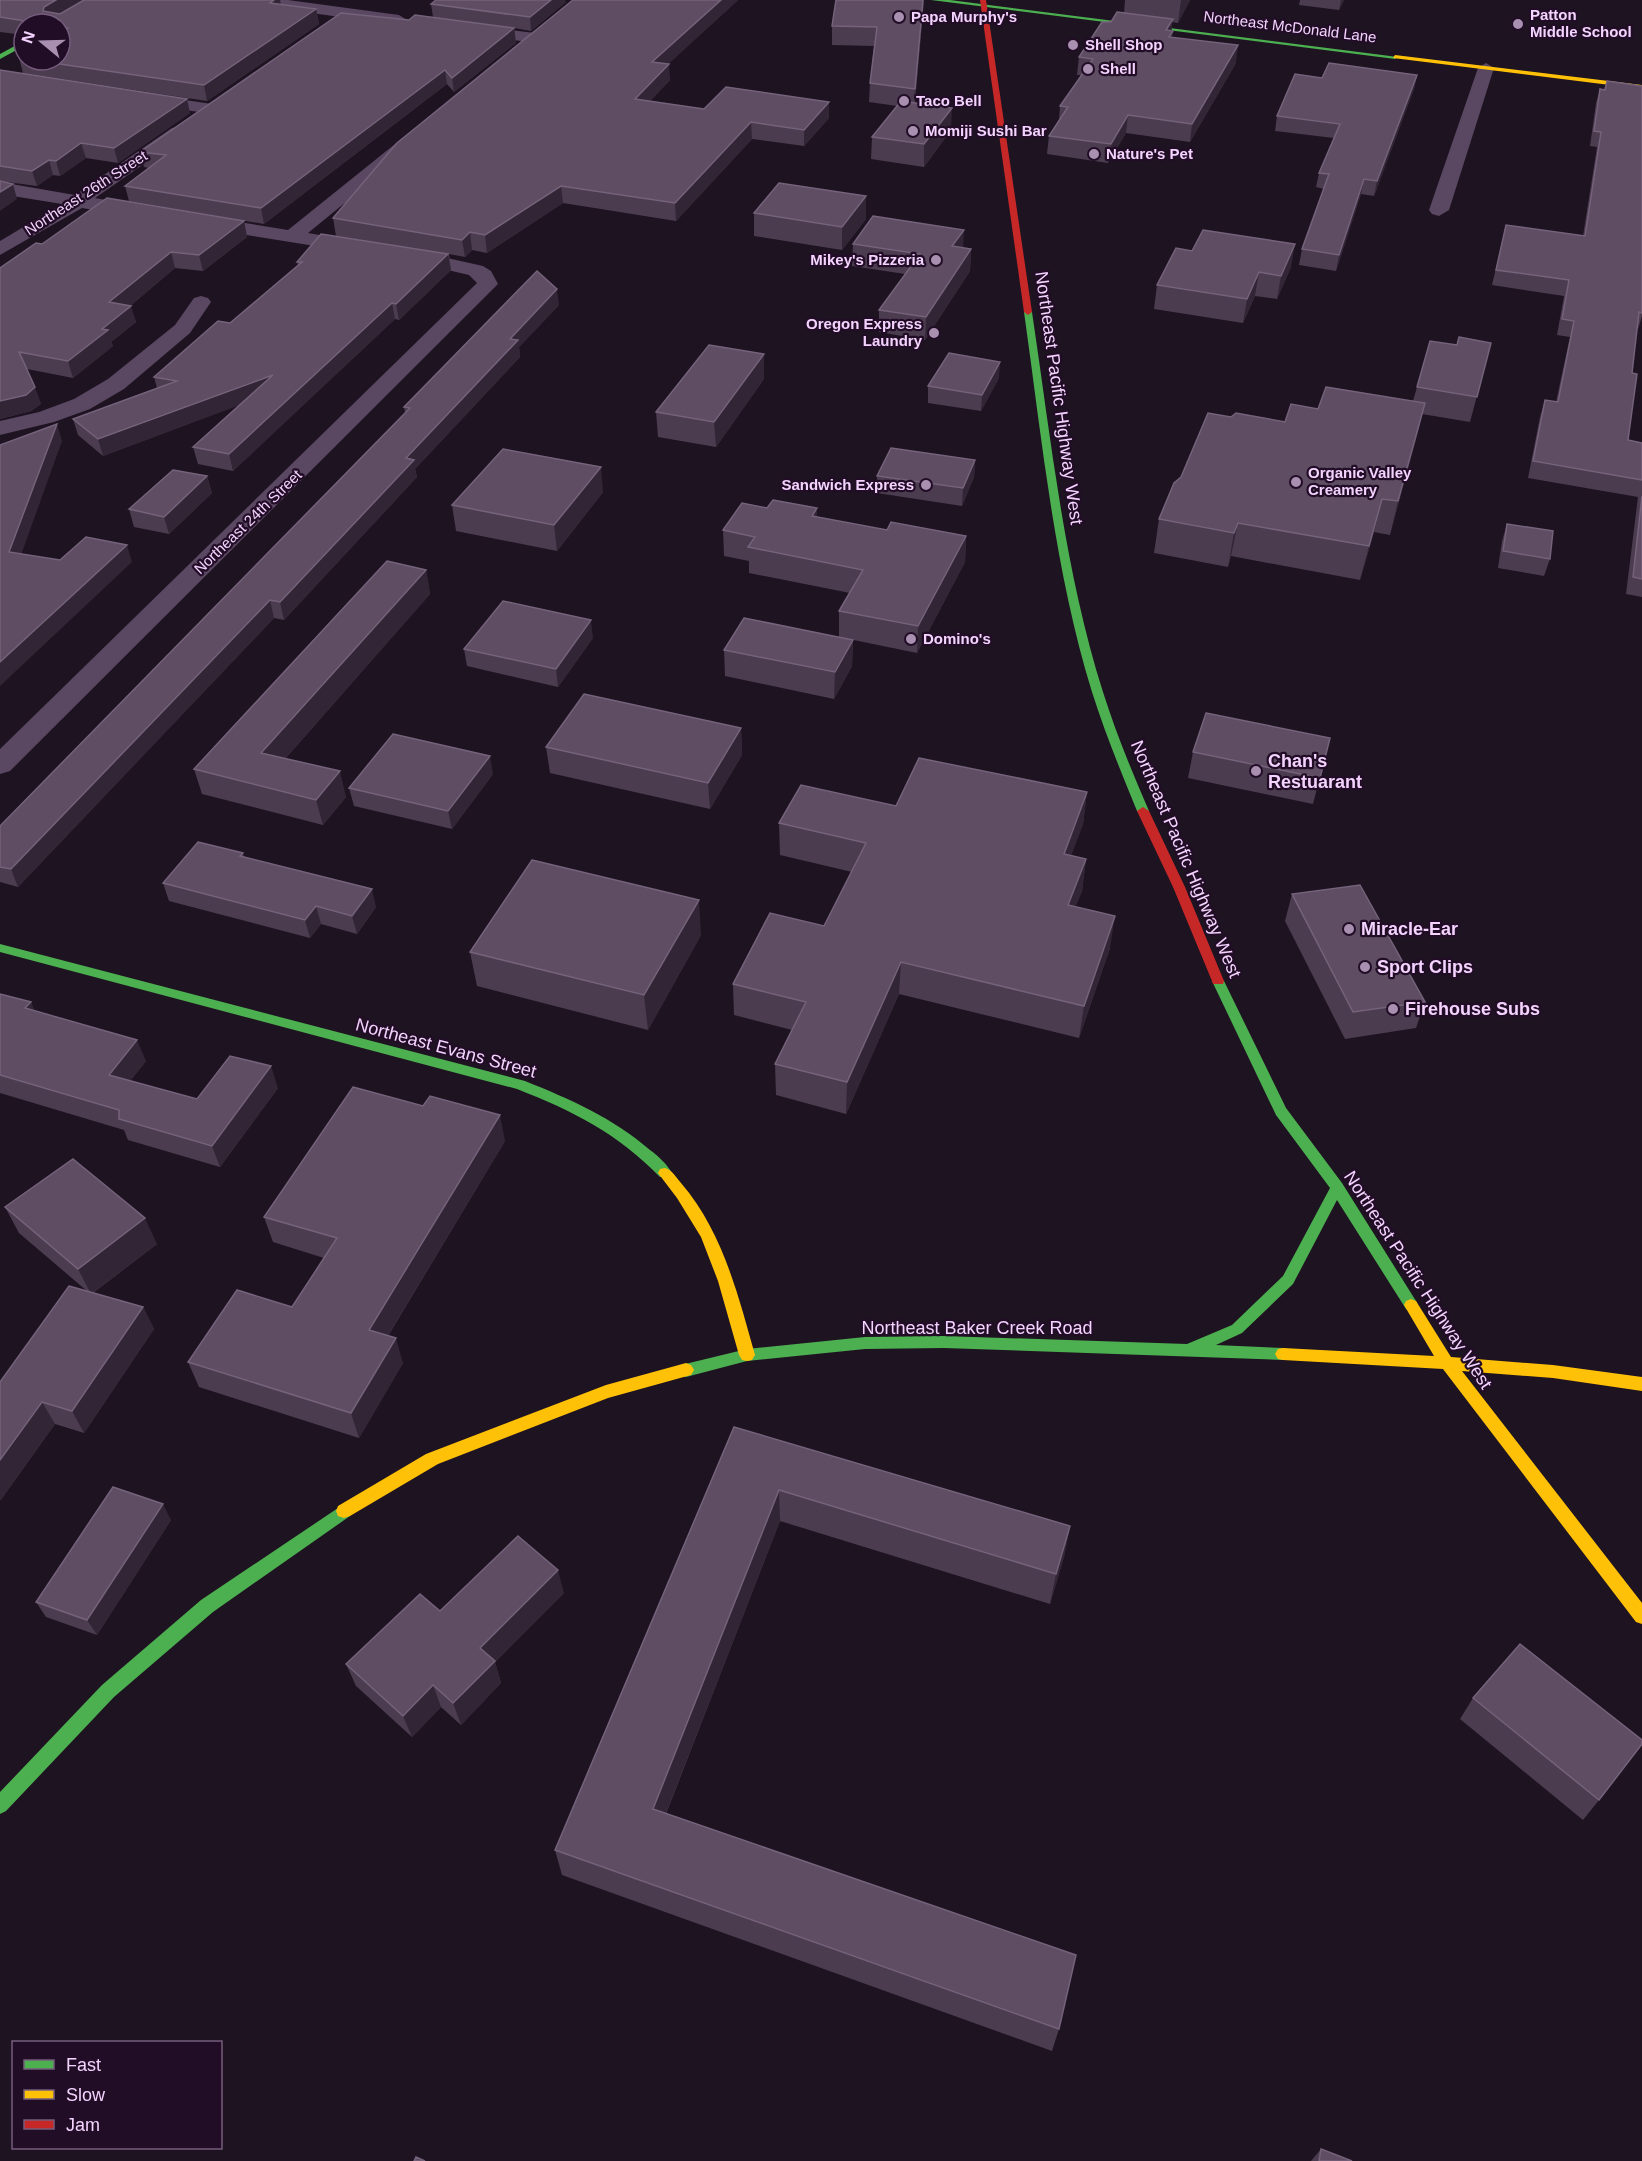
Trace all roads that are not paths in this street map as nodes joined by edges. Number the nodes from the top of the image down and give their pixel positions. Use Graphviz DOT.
graph roads {
  1 [pos="253,0"];
  2 [pos="934,0"];
  3 [pos="984,3"];
  4 [pos="349,13"];
  5 [pos="414,22"];
  6 [pos="550,26"];
  7 [pos="330,27"];
  8 [pos="458,28"];
  9 [pos="535,39"];
  10 [pos="517,53"];
  11 [pos="1486,68"];
  12 [pos="1642,87"];
  13 [pos="129,97"];
  14 [pos="427,126"];
  15 [pos="0,188"];
  16 [pos="79,201"];
  17 [pos="1439,210"];
  18 [pos="157,214"];
  19 [pos="180,218"];
  20 [pos="292,236"];
  21 [pos="0,249"];
  22 [pos="201,302"];
  23 [pos="0,428"];
  24 [pos="0,765"];
  25 [pos="0,948"];
  26 [pos="1337,1187"];
  27 [pos="1190,1350"];
  28 [pos="747,1356"];
  29 [pos="1447,1363"];
  30 [pos="1642,1384"];
  31 [pos="1642,1616"];
  32 [pos="0,1805"];
  1 -- 4 [label="street"];
  2 -- 3 [label="main road, Northeast McDonald Lane"];
  3 -- 11 [label="main road, Northeast McDonald Lane"];
  3 -- 26 [label="main road, Northeast Pacific Highway West"];
  4 -- 5 [label="street"];
  4 -- 7 [label="street"];
  6 -- 9 [label="street"];
  8 -- 9 [label="street"];
  9 -- 10 [label="street"];
  11 -- 12 [label="main road, Northeast McDonald Lane"];
  11 -- 17 [label="street"];
  13 -- 16 [label="street, Northeast 26th Street"];
  14 -- 20 [label="street"];
  15 -- 16 [label="street"];
  16 -- 18 [label="street"];
  16 -- 21 [label="street, Northeast 26th Street"];
  19 -- 20 [label="street"];
  20 -- 24 [label="street, Northeast 24th Street"];
  22 -- 23 [label="street"];
  25 -- 28 [label="main road, Northeast Evans Street"];
  26 -- 27 [label="main road"];
  26 -- 29 [label="main road, Northeast Pacific Highway West"];
  27 -- 28 [label="main road, Northeast Baker Creek Road"];
  27 -- 29 [label="main road, Northeast Baker Creek Road"];
  28 -- 32 [label="main road, Northeast Baker Creek Road"];
  29 -- 30 [label="main road"];
  29 -- 31 [label="main road, Northeast Pacific Highway West"];
}
